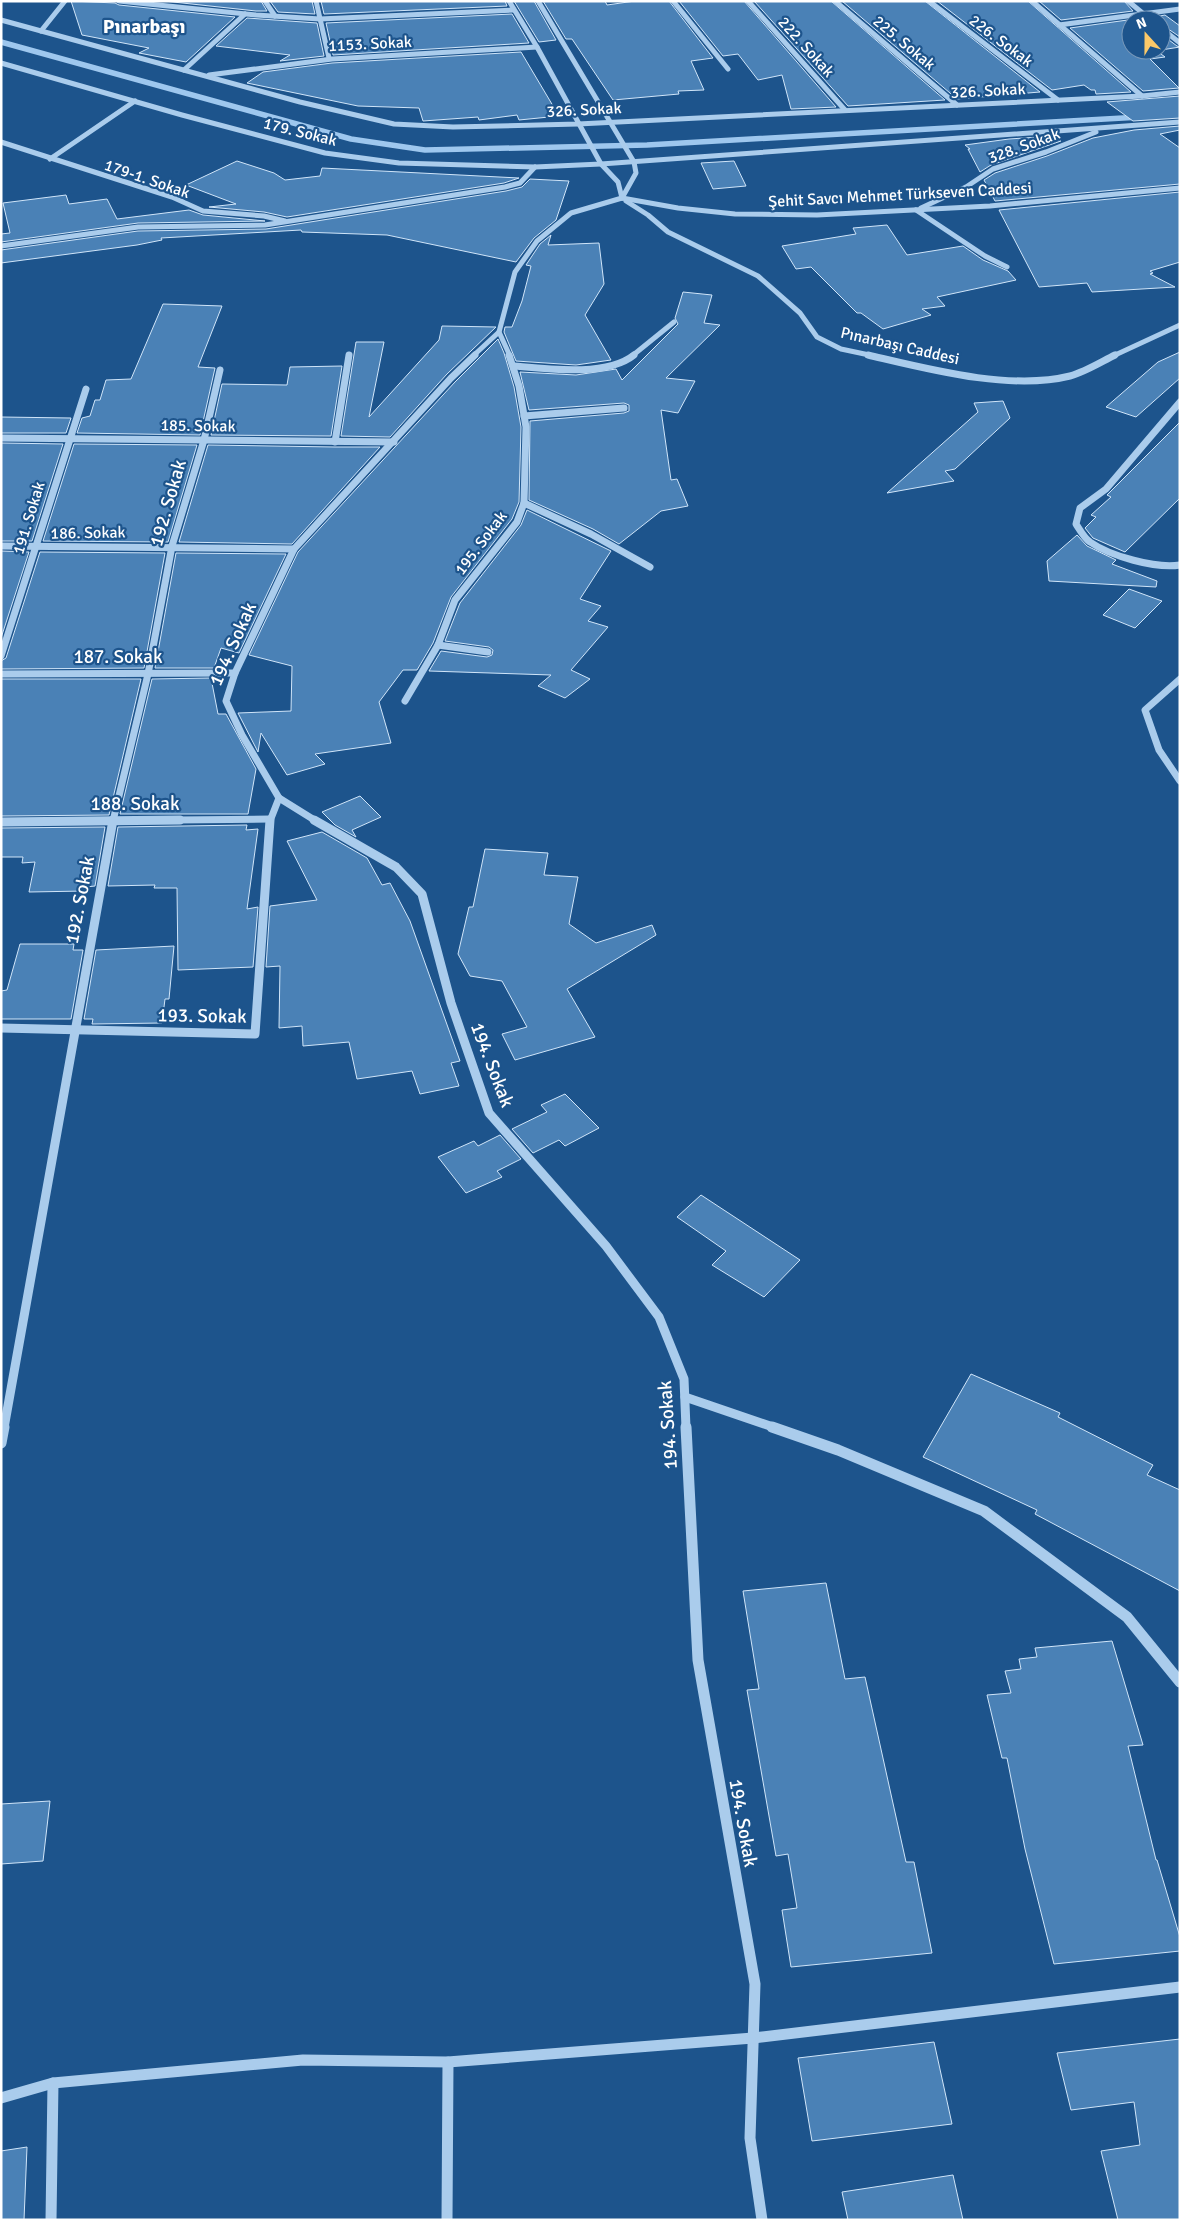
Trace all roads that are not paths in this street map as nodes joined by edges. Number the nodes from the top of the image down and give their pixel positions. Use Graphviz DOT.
graph roads {
  1 [pos="65,1"];
  2 [pos="119,1"];
  3 [pos="266,1"];
  4 [pos="316,1"];
  5 [pos="509,1"];
  6 [pos="538,1"];
  7 [pos="673,1"];
  8 [pos="748,1"];
  9 [pos="835,1"];
  10 [pos="929,1"];
  11 [pos="1032,1"];
  12 [pos="1128,1"];
  13 [pos="513,10"];
  14 [pos="1139,10"];
  15 [pos="245,14"];
  16 [pos="275,16"];
  17 [pos="1121,18"];
  18 [pos="320,19"];
  19 [pos="1,20"];
  20 [pos="1059,25"];
  21 [pos="41,31"];
  22 [pos="537,47"];
  23 [pos="329,58"];
  24 [pos="1,63"];
  25 [pos="728,68"];
  26 [pos="184,70"];
  27 [pos="205,76"];
  28 [pos="1180,92"];
  29 [pos="1142,96"];
  30 [pos="1058,100"];
  31 [pos="135,101"];
  32 [pos="957,105"];
  33 [pos="845,110"];
  34 [pos="611,122"];
  35 [pos="1180,122"];
  36 [pos="578,124"];
  37 [pos="1105,128"];
  38 [pos="585,136"];
  39 [pos="1,142"];
  40 [pos="50,159"];
  41 [pos="634,162"];
  42 [pos="601,164"];
  43 [pos="535,166"];
  44 [pos="1180,188"];
  45 [pos="622,198"];
  46 [pos="916,210"];
  47 [pos="287,222"];
  48 [pos="1,246"];
  49 [pos="1007,267"];
  50 [pos="674,322"];
  51 [pos="1180,325"];
  52 [pos="499,332"];
  53 [pos="349,355"];
  54 [pos="514,366"];
  55 [pos="220,370"];
  56 [pos="86,389"];
  57 [pos="1180,402"];
  58 [pos="624,408"];
  59 [pos="524,416"];
  60 [pos="1,438"];
  61 [pos="68,439"];
  62 [pos="204,440"];
  63 [pos="335,442"];
  64 [pos="394,442"];
  65 [pos="524,503"];
  66 [pos="1,546"];
  67 [pos="172,546"];
  68 [pos="34,548"];
  69 [pos="294,549"];
  70 [pos="1180,566"];
  71 [pos="650,567"];
  72 [pos="438,645"];
  73 [pos="488,652"];
  74 [pos="1,656"];
  75 [pos="235,673"];
  76 [pos="1,674"];
  77 [pos="148,674"];
  78 [pos="1180,679"];
  79 [pos="405,701"];
  80 [pos="1180,781"];
  81 [pos="279,798"];
  82 [pos="113,820"];
  83 [pos="270,820"];
  84 [pos="1,822"];
  85 [pos="1,1028"];
  86 [pos="74,1030"];
  87 [pos="685,1397"];
  88 [pos="1,1443"];
  89 [pos="1180,1682"];
  90 [pos="1180,1987"];
  91 [pos="753,2038"];
  92 [pos="448,2062"];
  93 [pos="52,2083"];
  94 [pos="1,2098"];
  95 [pos="51,2220"];
  96 [pos="447,2220"];
  97 [pos="762,2220"];
  1 -- 21 [label="street"];
  2 -- 15 [label="street"];
  3 -- 16 [label="street"];
  4 -- 18 [label="street"];
  5 -- 13 [label="street"];
  6 -- 34 [label="street"];
  7 -- 25 [label="street"];
  8 -- 33 [label="street, 222. Sokak"];
  9 -- 32 [label="street, 225. Sokak"];
  10 -- 30 [label="street, 226. Sokak"];
  11 -- 20 [label="street"];
  12 -- 14 [label="street"];
  13 -- 18 [label="street"];
  13 -- 22 [label="street"];
  15 -- 16 [label="street"];
  15 -- 26 [label="street"];
  16 -- 18 [label="street"];
  17 -- 20 [label="street"];
  18 -- 23 [label="street"];
  19 -- 21 [label="street, 326. Sokak"];
  20 -- 29 [label="street"];
  21 -- 26 [label="street, 326. Sokak"];
  22 -- 23 [label="street, 1153. Sokak"];
  22 -- 36 [label="street"];
  23 -- 27 [label="street, 1153. Sokak"];
  24 -- 31 [label="street, 179. Sokak"];
  26 -- 27 [label="street, 326. Sokak"];
  27 -- 36 [label="street, 326. Sokak"];
  28 -- 29 [label="street, 326. Sokak"];
  29 -- 30 [label="street, 326. Sokak"];
  30 -- 32 [label="street, 326. Sokak"];
  31 -- 40 [label="street"];
  31 -- 43 [label="street, 179. Sokak"];
  32 -- 33 [label="street, 326. Sokak"];
  33 -- 34 [label="street, 326. Sokak"];
  34 -- 36 [label="street, 326. Sokak"];
  34 -- 41 [label="street"];
  35 -- 37 [label="street"];
  36 -- 38 [label="street"];
  37 -- 41 [label="street"];
  37 -- 46 [label="street, 328. Sokak"];
  38 -- 42 [label="street"];
  39 -- 40 [label="street, 179-1. Sokak"];
  40 -- 47 [label="street, 179-1. Sokak"];
  41 -- 42 [label="street"];
  41 -- 45 [label="street"];
  42 -- 43 [label="street, 179. Sokak"];
  42 -- 45 [label="street"];
  43 -- 47 [label="street"];
  44 -- 46 [label="street, Şehit Savcı Mehmet Türkseven Caddesi"];
  45 -- 46 [label="street, Şehit Savcı Mehmet Türkseven Caddesi"];
  45 -- 51 [label="street, Pınarbaşı Caddesi"];
  45 -- 52 [label="street"];
  46 -- 49 [label="street"];
  47 -- 48 [label="street"];
  50 -- 54 [label="street"];
  52 -- 54 [label="street, 195. Sokak"];
  52 -- 64 [label="street, 194. Sokak"];
  53 -- 63 [label="street"];
  54 -- 59 [label="street, 195. Sokak"];
  55 -- 62 [label="street, 192. Sokak"];
  56 -- 61 [label="street, 191. Sokak"];
  57 -- 70 [label="street"];
  58 -- 59 [label="street"];
  59 -- 65 [label="street, 195. Sokak"];
  60 -- 61 [label="street, 185. Sokak"];
  61 -- 62 [label="street, 185. Sokak"];
  61 -- 68 [label="street, 191. Sokak"];
  62 -- 63 [label="street, 185. Sokak"];
  62 -- 67 [label="street, 192. Sokak"];
  63 -- 64 [label="street, 185. Sokak"];
  64 -- 69 [label="street, 194. Sokak"];
  65 -- 71 [label="street"];
  65 -- 72 [label="street, 195. Sokak"];
  66 -- 68 [label="street, 186. Sokak"];
  67 -- 68 [label="street, 186. Sokak"];
  67 -- 69 [label="street, 186. Sokak"];
  67 -- 77 [label="street, 192. Sokak"];
  68 -- 74 [label="street, 191. Sokak"];
  69 -- 75 [label="street, 194. Sokak"];
  72 -- 73 [label="street"];
  72 -- 79 [label="street, 195. Sokak"];
  75 -- 77 [label="street, 187. Sokak"];
  75 -- 81 [label="street, 194. Sokak"];
  76 -- 77 [label="street, 187. Sokak"];
  77 -- 82 [label="street, 192. Sokak"];
  78 -- 80 [label="street"];
  81 -- 83 [label="street, 193. Sokak"];
  81 -- 87 [label="street, 194. Sokak"];
  82 -- 83 [label="street, 188. Sokak"];
  82 -- 84 [label="street, 188. Sokak"];
  82 -- 86 [label="street, 192. Sokak"];
  83 -- 86 [label="street, 193. Sokak"];
  85 -- 86 [label="street, 193. Sokak"];
  86 -- 88 [label="street, 192. Sokak"];
  87 -- 89 [label="street"];
  87 -- 91 [label="street, 194. Sokak"];
  90 -- 91 [label="street"];
  91 -- 92 [label="street"];
  91 -- 97 [label="street, 194. Sokak"];
  92 -- 93 [label="street"];
  92 -- 96 [label="street"];
  93 -- 94 [label="street"];
  93 -- 95 [label="street"];
}
